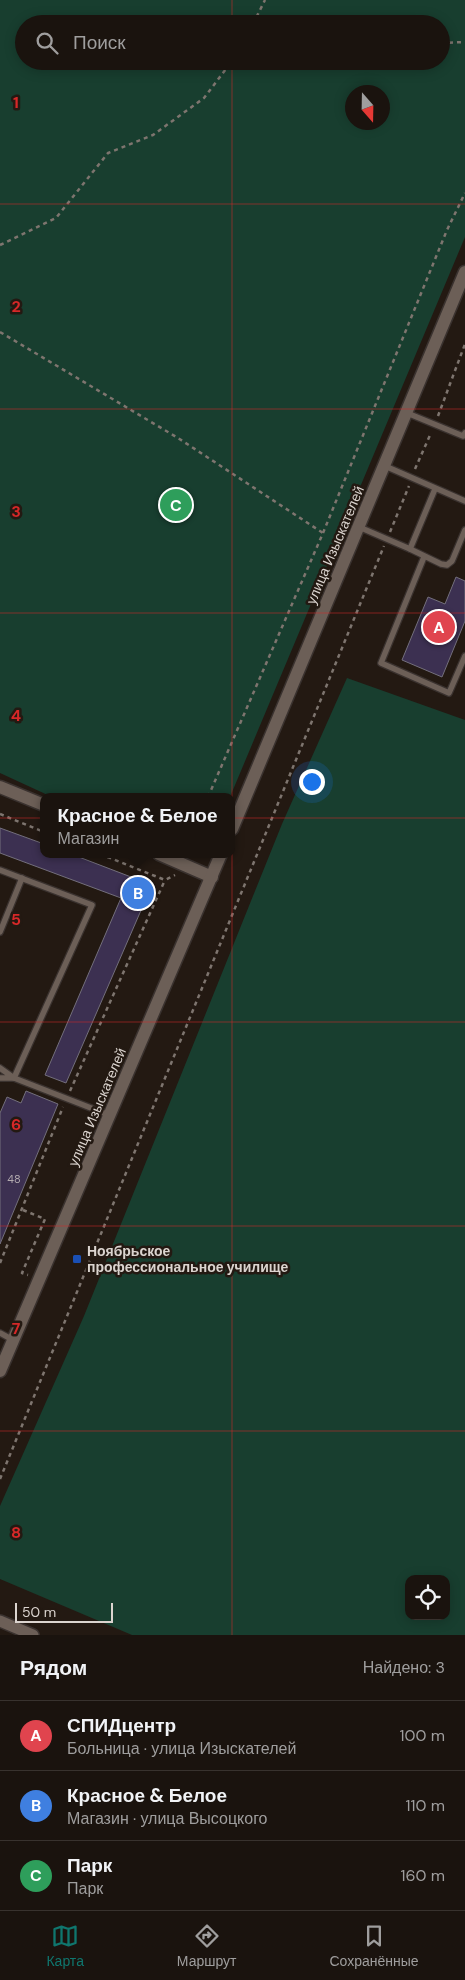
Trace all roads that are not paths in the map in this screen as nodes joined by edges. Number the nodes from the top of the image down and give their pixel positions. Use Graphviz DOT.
graph roads {
  1 [pos="465,273"];
  2 [pos="407,413"];
  3 [pos="465,433"];
  4 [pos="385,466"];
  5 [pos="435,489"];
  6 [pos="465,501"];
  7 [pos="359,527"];
  8 [pos="465,530"];
  9 [pos="410,549"];
  10 [pos="424,556"];
  11 [pos="465,656"];
  12 [pos="0,786"];
  13 [pos="40,803"];
  14 [pos="235,822"];
  15 [pos="169,858"];
  16 [pos="219,858"];
  17 [pos="0,870"];
  18 [pos="212,877"];
  19 [pos="22,878"];
  20 [pos="0,932"];
  21 [pos="0,1068"];
  22 [pos="0,1078"];
  23 [pos="14,1078"];
  24 [pos="110,1115"];
  25 [pos="0,1333"];
  26 [pos="13,1340"];
  27 [pos="0,1371"];
  28 [pos="0,1621"];
  29 [pos="33,1635"];
  1 -- 2 [label="street, улица Изыскателей"];
  2 -- 3 [label="lane"];
  2 -- 4 [label="street, улица Изыскателей"];
  4 -- 5 [label="lane"];
  4 -- 7 [label="street, улица Изыскателей"];
  5 -- 6 [label="lane"];
  5 -- 9 [label="lane"];
  7 -- 9 [label="lane"];
  7 -- 14 [label="street, улица Изыскателей"];
  8 -- 10 [label="lane"];
  9 -- 10 [label="lane"];
  10 -- 11 [label="lane"];
  12 -- 13 [label="street"];
  15 -- 18 [label="street"];
  16 -- 18 [label="street, улица Изыскателей"];
  17 -- 19 [label="lane"];
  18 -- 24 [label="street, улица Изыскателей"];
  19 -- 20 [label="lane"];
  19 -- 23 [label="lane"];
  21 -- 23 [label="lane"];
  22 -- 23 [label="lane"];
  23 -- 24 [label="lane"];
  24 -- 26 [label="street, улица Изыскателей"];
  25 -- 26 [label="lane"];
  26 -- 27 [label="street, улица Изыскателей"];
  28 -- 29 [label="street"];
}
